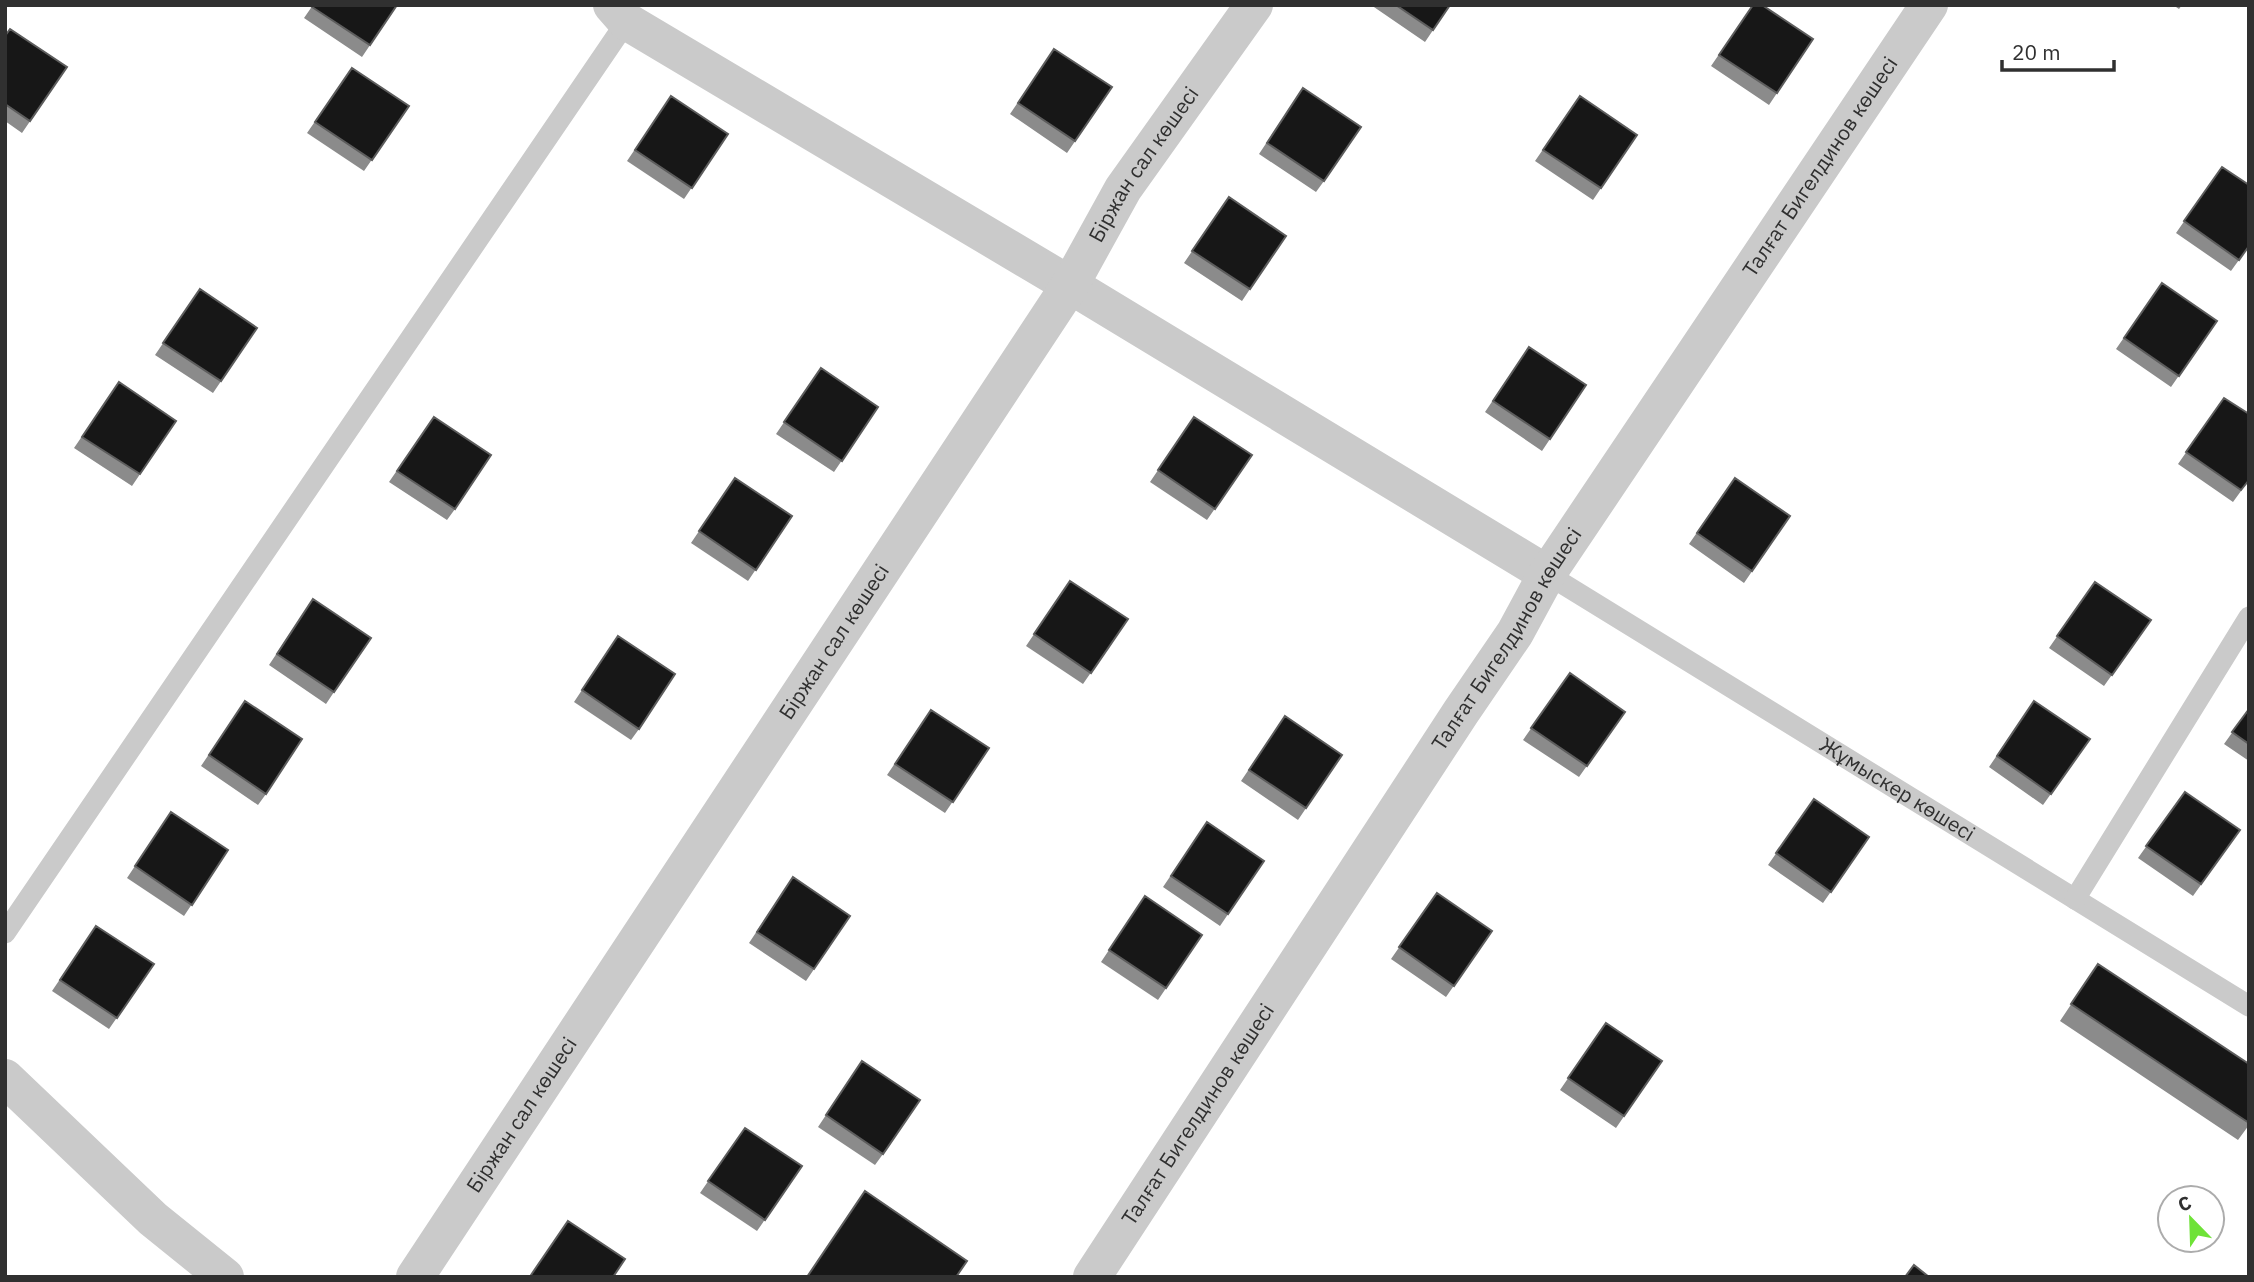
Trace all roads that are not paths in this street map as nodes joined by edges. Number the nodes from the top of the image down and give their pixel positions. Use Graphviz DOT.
graph roads {
  1 [pos="1254,5"];
  2 [pos="1929,5"];
  3 [pos="625,11"];
  4 [pos="1070,285"];
  5 [pos="1547,574"];
  6 [pos="2249,617"];
  7 [pos="2075,899"];
  8 [pos="5,933"];
  9 [pos="2249,1006"];
  10 [pos="5,1078"];
  11 [pos="225,1277"];
  12 [pos="415,1277"];
  13 [pos="1092,1277"];
  1 -- 4 [label="street, Біржан сал көшесі"];
  2 -- 5 [label="street, Талғат Бигелдинов көшесі"];
  3 -- 4 [label="street"];
  3 -- 8 [label="lane"];
  4 -- 5 [label="street"];
  4 -- 12 [label="street, Біржан сал көшесі"];
  5 -- 7 [label="lane, Жұмыскер көшесі"];
  5 -- 13 [label="street, Талғат Бигелдинов көшесі"];
  6 -- 7 [label="lane"];
  7 -- 9 [label="lane, Жұмыскер көшесі"];
  10 -- 11 [label="street"];
}
